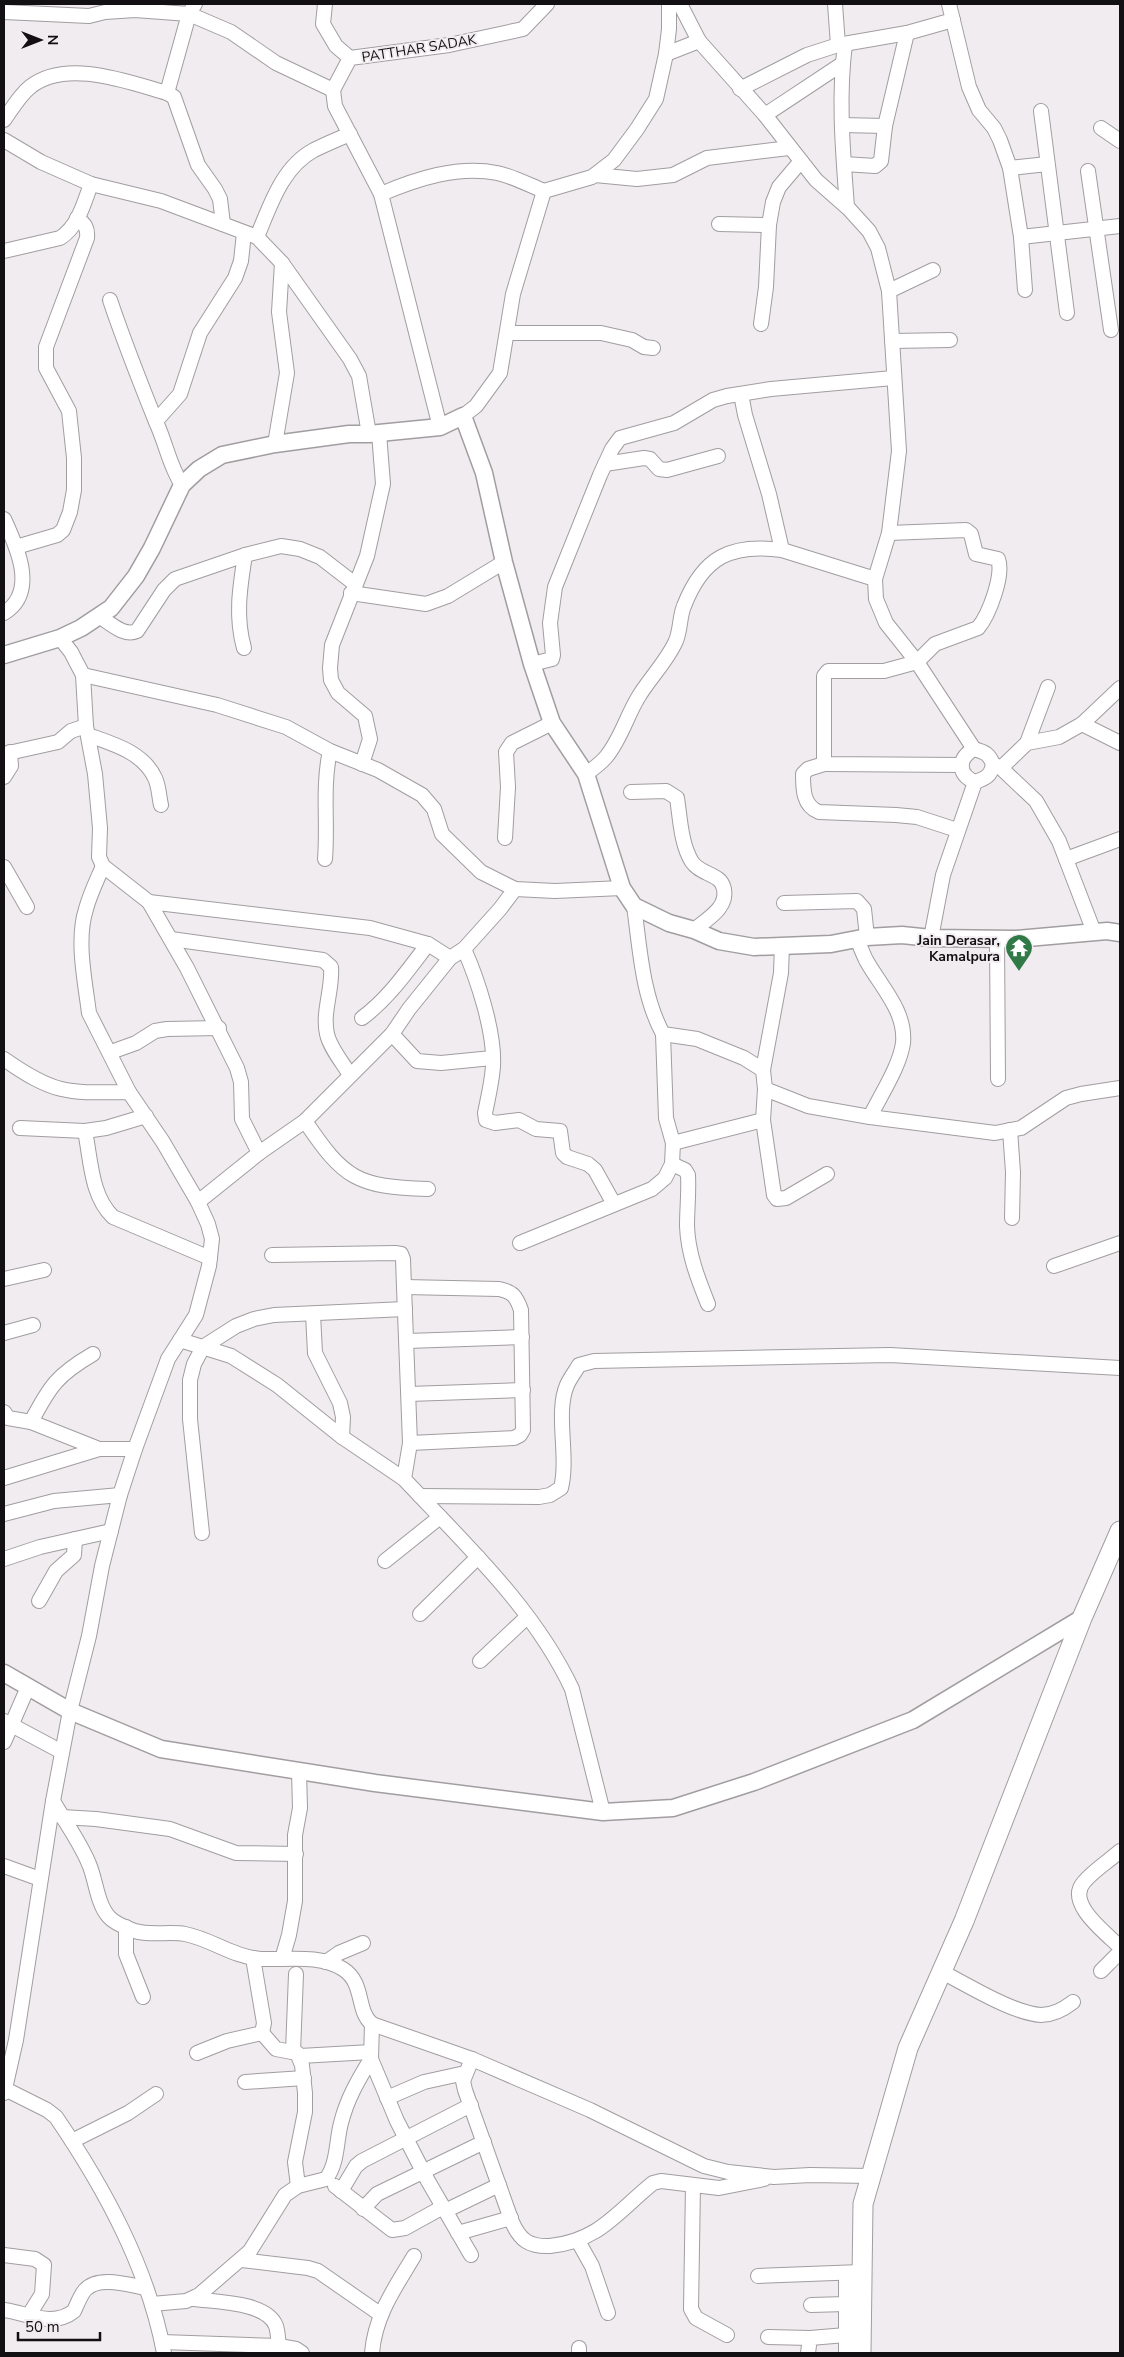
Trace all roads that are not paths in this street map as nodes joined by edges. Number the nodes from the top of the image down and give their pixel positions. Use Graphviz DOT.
graph roads {
  1 [pos="325,4"];
  2 [pos="547,4"];
  3 [pos="670,4"];
  4 [pos="680,4"];
  5 [pos="835,4"];
  6 [pos="949,4"];
  7 [pos="192,9"];
  8 [pos="65,10"];
  9 [pos="4,12"];
  10 [pos="953,20"];
  11 [pos="906,33"];
  12 [pos="700,41"];
  13 [pos="841,45"];
  14 [pos="666,54"];
  15 [pos="350,58"];
  16 [pos="842,64"];
  17 [pos="740,89"];
  18 [pos="333,90"];
  19 [pos="167,93"];
  20 [pos="1041,111"];
  21 [pos="765,114"];
  22 [pos="4,120"];
  23 [pos="842,125"];
  24 [pos="885,126"];
  25 [pos="1101,128"];
  26 [pos="350,134"];
  27 [pos="4,140"];
  28 [pos="1120,141"];
  29 [pos="790,148"];
  30 [pos="801,161"];
  31 [pos="844,164"];
  32 [pos="1047,164"];
  33 [pos="1010,168"];
  34 [pos="1088,171"];
  35 [pos="595,175"];
  36 [pos="91,184"];
  37 [pos="544,191"];
  38 [pos="380,194"];
  39 [pos="847,207"];
  40 [pos="77,218"];
  41 [pos="223,224"];
  42 [pos="719,224"];
  43 [pos="769,225"];
  44 [pos="1120,226"];
  45 [pos="1097,229"];
  46 [pos="1056,234"];
  47 [pos="251,235"];
  48 [pos="1021,237"];
  49 [pos="4,251"];
  50 [pos="282,263"];
  51 [pos="933,270"];
  52 [pos="1025,290"];
  53 [pos="889,291"];
  54 [pos="110,300"];
  55 [pos="1067,313"];
  56 [pos="761,324"];
  57 [pos="1111,330"];
  58 [pos="507,333"];
  59 [pos="950,340"];
  60 [pos="892,342"];
  61 [pos="652,348"];
  62 [pos="893,378"];
  63 [pos="740,394"];
  64 [pos="463,416"];
  65 [pos="156,421"];
  66 [pos="440,427"];
  67 [pos="374,434"];
  68 [pos="274,444"];
  69 [pos="718,456"];
  70 [pos="605,464"];
  71 [pos="182,485"];
  72 [pos="4,519"];
  73 [pos="889,533"];
  74 [pos="16,547"];
  75 [pos="782,550"];
  76 [pos="245,555"];
  77 [pos="504,562"];
  78 [pos="875,579"];
  79 [pos="353,589"];
  80 [pos="4,613"];
  81 [pos="99,616"];
  82 [pos="60,638"];
  83 [pos="244,648"];
  84 [pos="4,655"];
  85 [pos="917,662"];
  86 [pos="532,664"];
  87 [pos="83,675"];
  88 [pos="1048,687"];
  89 [pos="1120,688"];
  90 [pos="552,723"];
  91 [pos="1082,724"];
  92 [pos="87,730"];
  93 [pos="1027,743"];
  94 [pos="1120,743"];
  95 [pos="974,749"];
  96 [pos="330,752"];
  97 [pos="7,753"];
  98 [pos="362,764"];
  99 [pos="824,764"];
  100 [pos="961,765"];
  101 [pos="997,766"];
  102 [pos="586,774"];
  103 [pos="4,777"];
  104 [pos="975,782"];
  105 [pos="631,792"];
  106 [pos="161,805"];
  107 [pos="957,830"];
  108 [pos="505,838"];
  109 [pos="1120,839"];
  110 [pos="325,859"];
  111 [pos="1066,859"];
  112 [pos="103,866"];
  113 [pos="4,867"];
  114 [pos="622,888"];
  115 [pos="515,889"];
  116 [pos="149,902"];
  117 [pos="784,903"];
  118 [pos="634,906"];
  119 [pos="27,907"];
  120 [pos="694,930"];
  121 [pos="1094,932"];
  122 [pos="1120,933"];
  123 [pos="862,938"];
  124 [pos="931,938"];
  125 [pos="171,939"];
  126 [pos="997,939"];
  127 [pos="428,944"];
  128 [pos="782,945"];
  129 [pos="464,949"];
  130 [pos="450,958"];
  131 [pos="362,1018"];
  132 [pos="219,1028"];
  133 [pos="392,1034"];
  134 [pos="663,1034"];
  135 [pos="110,1052"];
  136 [pos="492,1058"];
  137 [pos="4,1059"];
  138 [pos="763,1070"];
  139 [pos="350,1075"];
  140 [pos="998,1078"];
  141 [pos="1120,1088"];
  142 [pos="765,1089"];
  143 [pos="129,1092"];
  144 [pos="146,1116"];
  145 [pos="870,1117"];
  146 [pos="763,1120"];
  147 [pos="305,1121"];
  148 [pos="20,1128"];
  149 [pos="1010,1130"];
  150 [pos="85,1131"];
  151 [pos="673,1143"];
  152 [pos="259,1154"];
  153 [pos="672,1164"];
  154 [pos="827,1174"];
  155 [pos="428,1189"];
  156 [pos="198,1202"];
  157 [pos="614,1204"];
  158 [pos="1012,1218"];
  159 [pos="520,1243"];
  160 [pos="1120,1243"];
  161 [pos="272,1255"];
  162 [pos="210,1258"];
  163 [pos="1054,1266"];
  164 [pos="44,1270"];
  165 [pos="4,1279"];
  166 [pos="404,1287"];
  167 [pos="708,1304"];
  168 [pos="405,1309"];
  169 [pos="313,1314"];
  170 [pos="33,1325"];
  171 [pos="4,1333"];
  172 [pos="522,1337"];
  173 [pos="180,1340"];
  174 [pos="407,1341"];
  175 [pos="202,1348"];
  176 [pos="93,1354"];
  177 [pos="1120,1368"];
  178 [pos="523,1390"];
  179 [pos="409,1394"];
  180 [pos="5,1417"];
  181 [pos="31,1422"];
  182 [pos="342,1437"];
  183 [pos="410,1443"];
  184 [pos="99,1449"];
  185 [pos="135,1449"];
  186 [pos="4,1478"];
  187 [pos="404,1479"];
  188 [pos="120,1494"];
  189 [pos="420,1496"];
  190 [pos="4,1514"];
  191 [pos="440,1517"];
  192 [pos="111,1531"];
  193 [pos="1120,1531"];
  194 [pos="202,1533"];
  195 [pos="75,1539"];
  196 [pos="478,1557"];
  197 [pos="4,1559"];
  198 [pos="385,1561"];
  199 [pos="39,1601"];
  200 [pos="420,1614"];
  201 [pos="527,1617"];
  202 [pos="1082,1618"];
  203 [pos="480,1661"];
  204 [pos="4,1673"];
  205 [pos="28,1687"];
  206 [pos="70,1711"];
  207 [pos="8,1723"];
  208 [pos="4,1742"];
  209 [pos="62,1752"];
  210 [pos="299,1771"];
  211 [pos="53,1801"];
  212 [pos="603,1812"];
  213 [pos="62,1817"];
  214 [pos="1120,1851"];
  215 [pos="296,1854"];
  216 [pos="4,1866"];
  217 [pos="40,1879"];
  218 [pos="126,1927"];
  219 [pos="363,1943"];
  220 [pos="1120,1947"];
  221 [pos="1120,1952"];
  222 [pos="253,1958"];
  223 [pos="282,1958"];
  224 [pos="326,1962"];
  225 [pos="1100,1970"];
  226 [pos="942,1972"];
  227 [pos="296,1974"];
  228 [pos="143,1996"];
  229 [pos="1073,2002"];
  230 [pos="372,2024"];
  231 [pos="262,2033"];
  232 [pos="197,2053"];
  233 [pos="296,2054"];
  234 [pos="371,2055"];
  235 [pos="472,2059"];
  236 [pos="465,2072"];
  237 [pos="304,2078"];
  238 [pos="245,2082"];
  239 [pos="4,2091"];
  240 [pos="156,2094"];
  241 [pos="387,2098"];
  242 [pos="471,2105"];
  243 [pos="406,2138"];
  244 [pos="72,2141"];
  245 [pos="484,2142"];
  246 [pos="423,2172"];
  247 [pos="871,2176"];
  248 [pos="774,2177"];
  249 [pos="326,2179"];
  250 [pos="499,2185"];
  251 [pos="298,2186"];
  252 [pos="693,2186"];
  253 [pos="341,2191"];
  254 [pos="363,2209"];
  255 [pos="444,2209"];
  256 [pos="511,2218"];
  257 [pos="458,2233"];
  258 [pos="578,2241"];
  259 [pos="4,2255"];
  260 [pos="471,2255"];
  261 [pos="414,2256"];
  262 [pos="242,2260"];
  263 [pos="853,2272"];
  264 [pos="758,2276"];
  265 [pos="146,2288"];
  266 [pos="194,2299"];
  267 [pos="152,2304"];
  268 [pos="846,2304"];
  269 [pos="811,2305"];
  270 [pos="4,2310"];
  271 [pos="608,2313"];
  272 [pos="380,2314"];
  273 [pos="29,2315"];
  274 [pos="727,2335"];
  275 [pos="846,2335"];
  276 [pos="768,2337"];
  277 [pos="810,2338"];
  278 [pos="279,2346"];
  279 [pos="163,2348"];
  280 [pos="302,2353"];
  281 [pos="372,2353"];
  282 [pos="808,2353"];
  283 [pos="846,2353"];
  284 [pos="861,2353"];
  1 -- 15 [label="street"];
  2 -- 15 [label="street, PATTHAR SADAK"];
  3 -- 14 [label="street"];
  4 -- 12 [label="street"];
  5 -- 13 [label="street"];
  6 -- 10 [label="street"];
  7 -- 8 [label="street"];
  7 -- 18 [label="street"];
  7 -- 19 [label="street"];
  8 -- 9 [label="street"];
  10 -- 11 [label="street"];
  10 -- 33 [label="street"];
  11 -- 13 [label="street"];
  11 -- 24 [label="street"];
  12 -- 14 [label="street"];
  12 -- 17 [label="street"];
  13 -- 16 [label="street"];
  13 -- 17 [label="street"];
  14 -- 35 [label="street"];
  15 -- 18 [label="street, PATTHAR SADAK"];
  16 -- 21 [label="street"];
  16 -- 23 [label="street"];
  17 -- 21 [label="street"];
  18 -- 26 [label="street"];
  19 -- 22 [label="street"];
  19 -- 41 [label="street"];
  20 -- 32 [label="street"];
  21 -- 29 [label="street"];
  23 -- 24 [label="street"];
  23 -- 31 [label="street"];
  24 -- 31 [label="street"];
  25 -- 28 [label="street"];
  26 -- 38 [label="street"];
  26 -- 47 [label="street"];
  27 -- 36 [label="street"];
  29 -- 30 [label="street"];
  29 -- 35 [label="street"];
  30 -- 39 [label="street"];
  30 -- 43 [label="street"];
  31 -- 39 [label="street"];
  32 -- 33 [label="street"];
  32 -- 46 [label="street"];
  33 -- 48 [label="street"];
  34 -- 45 [label="street"];
  35 -- 37 [label="street"];
  36 -- 40 [label="street"];
  36 -- 41 [label="street"];
  37 -- 38 [label="street"];
  37 -- 58 [label="street"];
  38 -- 66 [label="street"];
  39 -- 53 [label="street"];
  40 -- 49 [label="street"];
  40 -- 74 [label="street"];
  41 -- 47 [label="street"];
  42 -- 43 [label="street"];
  43 -- 56 [label="street"];
  44 -- 45 [label="street"];
  45 -- 46 [label="street"];
  45 -- 57 [label="street"];
  46 -- 48 [label="street"];
  46 -- 55 [label="street"];
  47 -- 50 [label="street"];
  47 -- 65 [label="street"];
  48 -- 52 [label="street"];
  50 -- 67 [label="street"];
  50 -- 68 [label="street"];
  51 -- 53 [label="street"];
  53 -- 60 [label="street"];
  54 -- 65 [label="street"];
  58 -- 61 [label="street"];
  58 -- 64 [label="street"];
  59 -- 60 [label="street"];
  60 -- 62 [label="street"];
  62 -- 63 [label="street"];
  62 -- 73 [label="street"];
  63 -- 70 [label="street"];
  63 -- 75 [label="street"];
  64 -- 66 [label="street"];
  64 -- 77 [label="street"];
  65 -- 71 [label="street"];
  66 -- 67 [label="street"];
  67 -- 68 [label="street"];
  67 -- 79 [label="street"];
  68 -- 71 [label="street"];
  69 -- 70 [label="street"];
  70 -- 86 [label="street"];
  71 -- 81 [label="street"];
  72 -- 74 [label="street"];
  73 -- 78 [label="street"];
  73 -- 85 [label="street"];
  74 -- 80 [label="street"];
  75 -- 78 [label="street"];
  75 -- 102 [label="street"];
  76 -- 79 [label="street"];
  76 -- 81 [label="street"];
  76 -- 83 [label="street"];
  77 -- 79 [label="street"];
  77 -- 86 [label="street"];
  78 -- 85 [label="street"];
  79 -- 98 [label="street"];
  81 -- 82 [label="street"];
  82 -- 84 [label="street"];
  82 -- 87 [label="street"];
  85 -- 95 [label="street"];
  85 -- 99 [label="street"];
  86 -- 90 [label="street"];
  87 -- 92 [label="street"];
  87 -- 96 [label="street"];
  88 -- 93 [label="street"];
  89 -- 91 [label="street"];
  90 -- 102 [label="street"];
  90 -- 108 [label="street"];
  91 -- 93 [label="street"];
  91 -- 94 [label="street"];
  92 -- 97 [label="street"];
  92 -- 106 [label="street"];
  92 -- 112 [label="street"];
  93 -- 101 [label="street"];
  95 -- 100 [label="street"];
  95 -- 101 [label="street"];
  96 -- 98 [label="street"];
  96 -- 110 [label="street"];
  97 -- 103 [label="street"];
  98 -- 115 [label="street"];
  99 -- 100 [label="street"];
  99 -- 107 [label="street"];
  100 -- 104 [label="street"];
  101 -- 104 [label="street"];
  101 -- 111 [label="street"];
  102 -- 114 [label="street"];
  104 -- 107 [label="street"];
  105 -- 120 [label="street"];
  107 -- 124 [label="street"];
  109 -- 111 [label="street"];
  111 -- 121 [label="street"];
  112 -- 116 [label="street"];
  112 -- 135 [label="street"];
  113 -- 119 [label="street"];
  114 -- 115 [label="street"];
  114 -- 118 [label="street"];
  115 -- 129 [label="street"];
  116 -- 125 [label="street"];
  116 -- 127 [label="street"];
  117 -- 123 [label="street"];
  118 -- 120 [label="street"];
  118 -- 134 [label="street"];
  120 -- 128 [label="street"];
  121 -- 122 [label="street"];
  121 -- 126 [label="street"];
  123 -- 124 [label="street"];
  123 -- 128 [label="street"];
  123 -- 145 [label="street"];
  124 -- 126 [label="street"];
  125 -- 132 [label="street"];
  125 -- 139 [label="street"];
  126 -- 140 [label="street"];
  127 -- 130 [label="street"];
  127 -- 131 [label="street"];
  128 -- 138 [label="street"];
  129 -- 130 [label="street"];
  129 -- 136 [label="street"];
  130 -- 133 [label="street"];
  132 -- 135 [label="street"];
  132 -- 152 [label="street"];
  133 -- 136 [label="street"];
  133 -- 139 [label="street"];
  134 -- 138 [label="street"];
  134 -- 151 [label="street"];
  135 -- 143 [label="street"];
  136 -- 157 [label="street"];
  137 -- 143 [label="street"];
  138 -- 142 [label="street"];
  139 -- 147 [label="street"];
  141 -- 149 [label="street"];
  142 -- 145 [label="street"];
  142 -- 146 [label="street"];
  143 -- 144 [label="street"];
  144 -- 150 [label="street"];
  144 -- 156 [label="street"];
  145 -- 149 [label="street"];
  146 -- 151 [label="street"];
  146 -- 154 [label="street"];
  147 -- 152 [label="street"];
  147 -- 155 [label="street"];
  148 -- 150 [label="street"];
  149 -- 158 [label="street"];
  150 -- 162 [label="street"];
  151 -- 153 [label="street"];
  152 -- 156 [label="street"];
  153 -- 157 [label="street"];
  153 -- 167 [label="street"];
  156 -- 162 [label="street"];
  157 -- 159 [label="street"];
  160 -- 163 [label="street"];
  161 -- 166 [label="street"];
  162 -- 173 [label="street"];
  164 -- 165 [label="street"];
  166 -- 168 [label="street"];
  166 -- 172 [label="street"];
  168 -- 169 [label="street"];
  168 -- 174 [label="street"];
  169 -- 175 [label="street"];
  169 -- 182 [label="street"];
  170 -- 171 [label="street"];
  172 -- 174 [label="street"];
  172 -- 178 [label="street"];
  173 -- 175 [label="street"];
  173 -- 185 [label="street"];
  174 -- 179 [label="street"];
  175 -- 182 [label="street"];
  175 -- 194 [label="street"];
  176 -- 181 [label="street"];
  177 -- 189 [label="street"];
  178 -- 179 [label="street"];
  178 -- 183 [label="street"];
  179 -- 183 [label="street"];
  180 -- 181 [label="street"];
  181 -- 184 [label="street"];
  182 -- 187 [label="street"];
  183 -- 187 [label="street"];
  184 -- 185 [label="street"];
  184 -- 186 [label="street"];
  185 -- 188 [label="street"];
  187 -- 189 [label="street"];
  188 -- 190 [label="street"];
  188 -- 192 [label="street"];
  189 -- 191 [label="street"];
  191 -- 196 [label="street"];
  191 -- 198 [label="street"];
  192 -- 195 [label="street"];
  192 -- 206 [label="street"];
  193 -- 202 [label="main road"];
  195 -- 197 [label="street"];
  195 -- 199 [label="street"];
  196 -- 200 [label="street"];
  196 -- 201 [label="street"];
  201 -- 203 [label="street"];
  201 -- 212 [label="street"];
  202 -- 212 [label="street"];
  202 -- 226 [label="main road"];
  204 -- 205 [label="street"];
  205 -- 206 [label="street"];
  205 -- 207 [label="street"];
  206 -- 209 [label="street"];
  206 -- 210 [label="street"];
  207 -- 208 [label="street"];
  207 -- 209 [label="street"];
  209 -- 211 [label="street"];
  210 -- 212 [label="street"];
  210 -- 215 [label="street"];
  211 -- 213 [label="street"];
  211 -- 217 [label="street"];
  213 -- 215 [label="street"];
  213 -- 218 [label="street"];
  214 -- 220 [label="street"];
  215 -- 223 [label="street"];
  216 -- 217 [label="street"];
  217 -- 239 [label="street"];
  218 -- 222 [label="street"];
  218 -- 228 [label="street"];
  219 -- 224 [label="street"];
  221 -- 225 [label="street"];
  222 -- 223 [label="street"];
  222 -- 231 [label="street"];
  223 -- 224 [label="street"];
  224 -- 230 [label="street"];
  226 -- 229 [label="street"];
  226 -- 247 [label="main road"];
  227 -- 233 [label="street"];
  230 -- 234 [label="street"];
  230 -- 235 [label="street"];
  231 -- 232 [label="street"];
  231 -- 233 [label="street"];
  233 -- 234 [label="street"];
  233 -- 237 [label="street"];
  234 -- 241 [label="street"];
  234 -- 249 [label="street"];
  235 -- 236 [label="street"];
  235 -- 248 [label="street"];
  236 -- 241 [label="street"];
  236 -- 242 [label="street"];
  237 -- 238 [label="street"];
  237 -- 251 [label="street"];
  239 -- 244 [label="street"];
  240 -- 244 [label="street"];
  241 -- 243 [label="street"];
  242 -- 243 [label="street"];
  242 -- 245 [label="street"];
  243 -- 246 [label="street"];
  243 -- 253 [label="street"];
  244 -- 265 [label="street"];
  245 -- 246 [label="street"];
  245 -- 250 [label="street"];
  246 -- 254 [label="street"];
  246 -- 255 [label="street"];
  247 -- 248 [label="street"];
  247 -- 263 [label="main road"];
  248 -- 252 [label="street"];
  249 -- 251 [label="street"];
  249 -- 253 [label="street"];
  250 -- 255 [label="street"];
  250 -- 256 [label="street"];
  251 -- 262 [label="street"];
  252 -- 258 [label="street"];
  252 -- 274 [label="street"];
  253 -- 254 [label="street"];
  254 -- 255 [label="street"];
  255 -- 257 [label="street"];
  256 -- 257 [label="street"];
  256 -- 258 [label="street"];
  257 -- 260 [label="street"];
  258 -- 271 [label="street"];
  259 -- 273 [label="street"];
  261 -- 272 [label="street"];
  262 -- 266 [label="street"];
  262 -- 272 [label="street"];
  263 -- 264 [label="street"];
  263 -- 268 [label="street"];
  263 -- 284 [label="main road"];
  265 -- 267 [label="street"];
  265 -- 273 [label="street"];
  266 -- 267 [label="street"];
  266 -- 278 [label="street"];
  267 -- 279 [label="street"];
  268 -- 269 [label="street"];
  268 -- 275 [label="street"];
  270 -- 273 [label="street"];
  272 -- 281 [label="street"];
  275 -- 277 [label="street"];
  275 -- 283 [label="street"];
  276 -- 277 [label="street"];
  277 -- 282 [label="street"];
  278 -- 279 [label="street"];
  278 -- 280 [label="street"];
}
